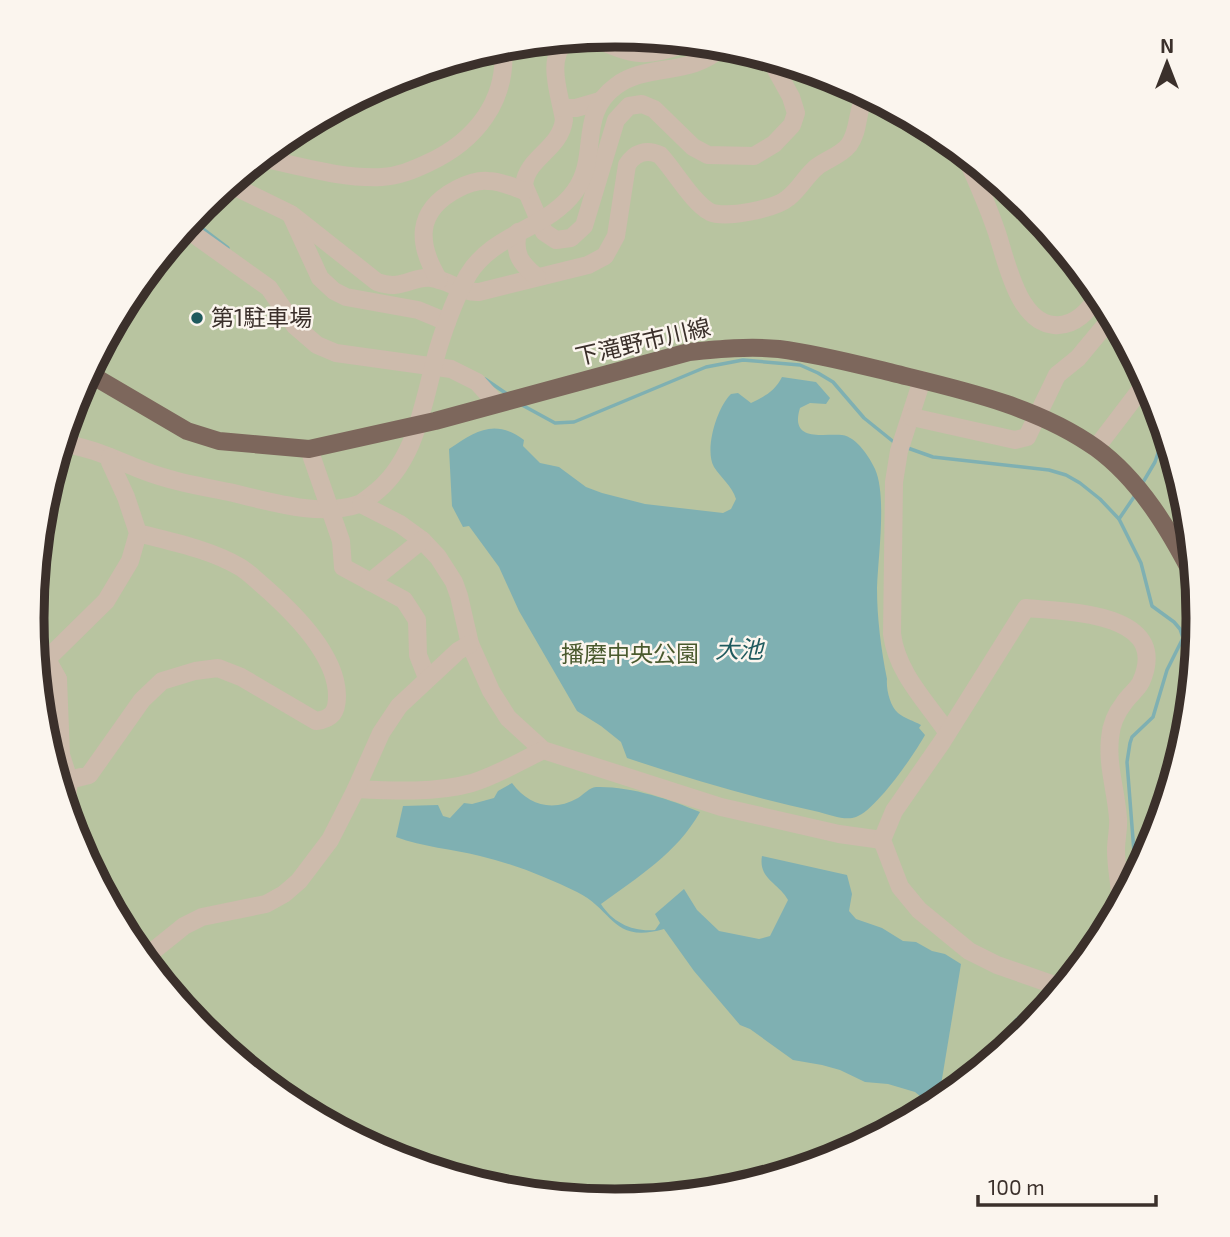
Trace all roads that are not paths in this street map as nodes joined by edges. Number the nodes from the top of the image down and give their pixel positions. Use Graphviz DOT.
graph roads {
  1 [pos="615,47"];
  2 [pos="664,49"];
  3 [pos="559,50"];
  4 [pos="710,55"];
  5 [pos="505,58"];
  6 [pos="777,71"];
  7 [pos="600,101"];
  8 [pos="861,103"];
  9 [pos="562,108"];
  10 [pos="274,160"];
  11 [pos="972,173"];
  12 [pos="238,189"];
  13 [pos="524,191"];
  14 [pos="291,214"];
  15 [pos="518,232"];
  16 [pos="193,234"];
  17 [pos="537,277"];
  18 [pos="439,280"];
  19 [pos="1092,305"];
  20 [pos="447,322"];
  21 [pos="1105,325"];
  22 [pos="97,378"];
  23 [pos="922,380"];
  24 [pos="1139,392"];
  25 [pos="496,404"];
  26 [pos="912,417"];
  27 [pos="70,447"];
  28 [pos="1096,448"];
  29 [pos="309,449"];
  30 [pos="110,457"];
  31 [pos="361,504"];
  32 [pos="332,509"];
  33 [pos="138,533"];
  34 [pos="422,540"];
  35 [pos="1182,556"];
  36 [pos="370,582"];
  37 [pos="470,644"];
  38 [pos="427,678"];
  39 [pos="58,679"];
  40 [pos="48,682"];
  41 [pos="947,733"];
  42 [pos="543,750"];
  43 [pos="69,780"];
  44 [pos="69,784"];
  45 [pos="356,789"];
  46 [pos="882,839"];
  47 [pos="1119,886"];
  48 [pos="152,952"];
  49 [pos="1053,984"];
  1 -- 2 [label="street"];
  3 -- 9 [label="street"];
  4 -- 7 [label="street"];
  5 -- 10 [label="street"];
  6 -- 13 [label="street"];
  7 -- 9 [label="street"];
  7 -- 15 [label="street"];
  8 -- 17 [label="street"];
  9 -- 13 [label="street"];
  11 -- 19 [label="street"];
  12 -- 14 [label="street"];
  13 -- 18 [label="street"];
  14 -- 18 [label="street"];
  14 -- 20 [label="street"];
  15 -- 17 [label="street"];
  15 -- 20 [label="street"];
  16 -- 25 [label="street"];
  17 -- 18 [label="street"];
  20 -- 31 [label="street"];
  21 -- 26 [label="street"];
  22 -- 29 [label="main road, 下滝野市川線"];
  23 -- 25 [label="main road, 下滝野市川線"];
  23 -- 26 [label="street"];
  23 -- 28 [label="main road, 下滝野市川線"];
  24 -- 28 [label="street"];
  25 -- 29 [label="main road, 下滝野市川線"];
  26 -- 41 [label="street"];
  27 -- 30 [label="street"];
  28 -- 35 [label="main road, 下滝野市川線"];
  29 -- 32 [label="street"];
  30 -- 32 [label="street"];
  30 -- 33 [label="street"];
  31 -- 32 [label="street"];
  31 -- 34 [label="street"];
  32 -- 36 [label="street"];
  33 -- 39 [label="street"];
  33 -- 43 [label="street"];
  34 -- 36 [label="street"];
  34 -- 37 [label="street"];
  36 -- 38 [label="street"];
  37 -- 38 [label="street"];
  37 -- 42 [label="street"];
  38 -- 45 [label="street"];
  39 -- 40 [label="street"];
  39 -- 43 [label="street"];
  41 -- 46 [label="street"];
  41 -- 47 [label="street"];
  42 -- 45 [label="street"];
  42 -- 46 [label="street"];
  43 -- 44 [label="street"];
  45 -- 48 [label="street"];
  46 -- 49 [label="street"];
}
